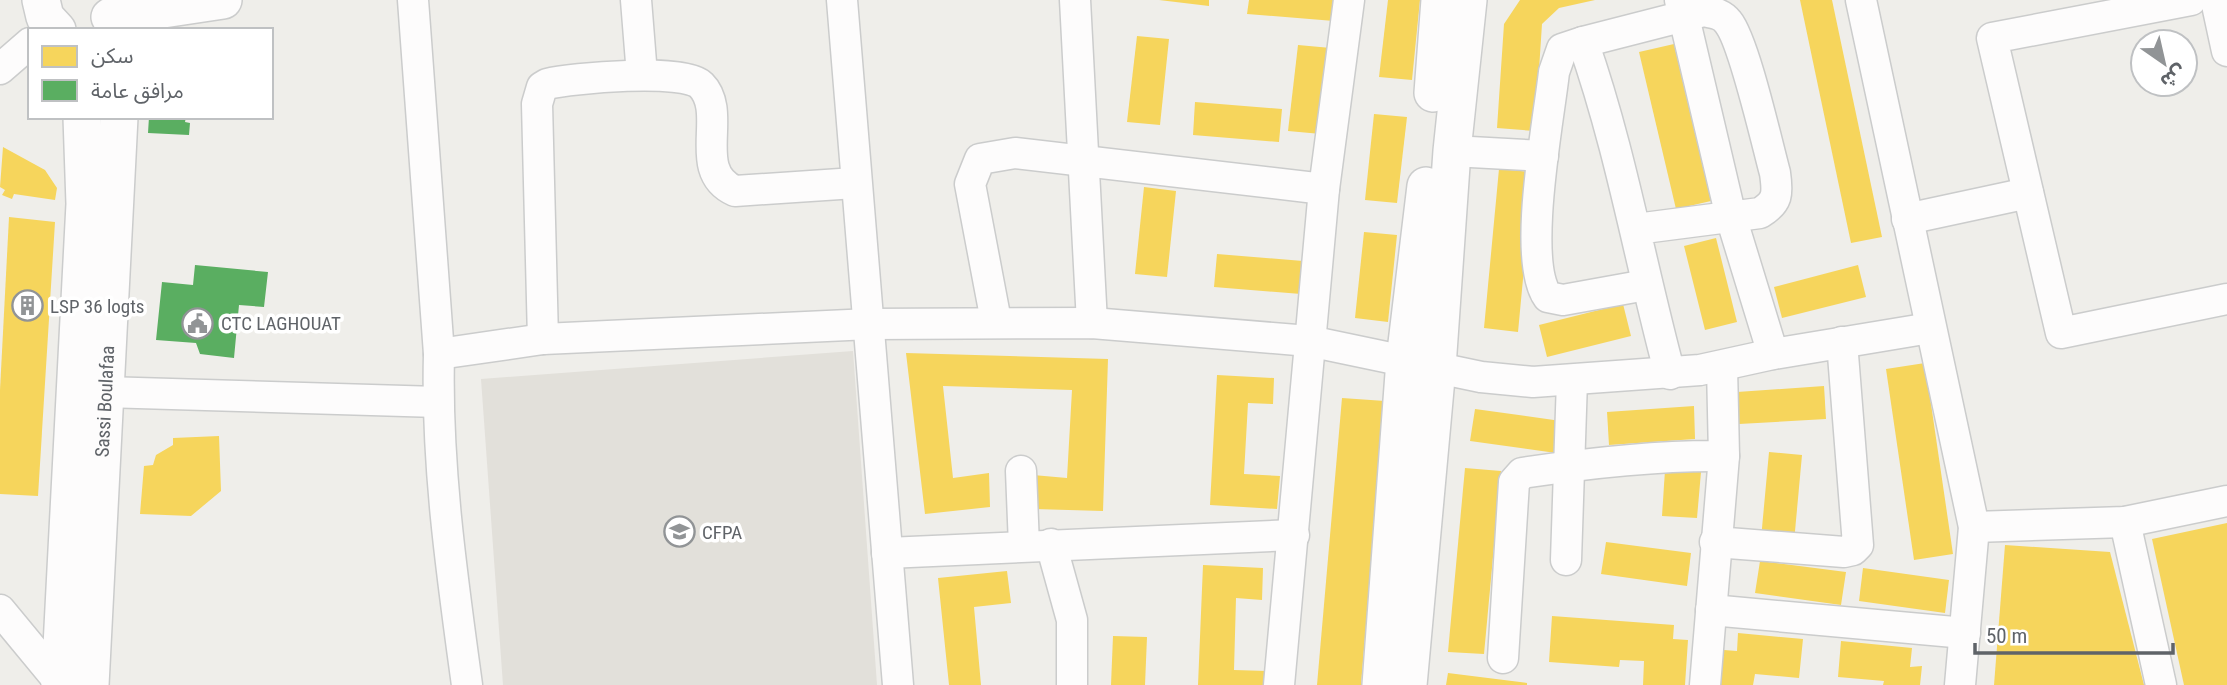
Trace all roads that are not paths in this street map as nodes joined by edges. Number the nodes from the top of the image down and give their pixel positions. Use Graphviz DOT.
graph roads {
  1 [pos="223,0"];
  2 [pos="414,0"];
  3 [pos="636,0"];
  4 [pos="842,0"];
  5 [pos="1076,0"];
  6 [pos="1349,0"];
  7 [pos="1440,0"];
  8 [pos="1468,0"];
  9 [pos="1861,0"];
  10 [pos="2191,0"];
  11 [pos="2216,0"];
  12 [pos="1681,9"];
  13 [pos="108,20"];
  14 [pos="28,36"];
  15 [pos="1583,42"];
  16 [pos="2227,51"];
  17 [pos="0,69"];
  18 [pos="642,75"];
  19 [pos="82,119"];
  20 [pos="120,119"];
  21 [pos="1452,150"];
  22 [pos="1543,156"];
  23 [pos="1085,159"];
  24 [pos="855,183"];
  25 [pos="1324,189"];
  26 [pos="2028,193"];
  27 [pos="1731,218"];
  28 [pos="1906,219"];
  29 [pos="1636,229"];
  30 [pos="1646,285"];
  31 [pos="2227,299"];
  32 [pos="996,321"];
  33 [pos="1092,323"];
  34 [pos="870,324"];
  35 [pos="1930,328"];
  36 [pos="542,339"];
  37 [pos="1309,341"];
  38 [pos="1842,342"];
  39 [pos="439,354"];
  40 [pos="1773,354"];
  41 [pos="1421,363"];
  42 [pos="1722,367"];
  43 [pos="1670,373"];
  44 [pos="1572,380"];
  45 [pos="104,392"];
  46 [pos="438,402"];
  47 [pos="1724,456"];
  48 [pos="1569,467"];
  49 [pos="1021,471"];
  50 [pos="2227,501"];
  51 [pos="2125,522"];
  52 [pos="1974,527"];
  53 [pos="1294,535"];
  54 [pos="1716,542"];
  55 [pos="1038,545"];
  56 [pos="887,552"];
  57 [pos="1566,560"];
  58 [pos="0,610"];
  59 [pos="1711,610"];
  60 [pos="1965,633"];
  61 [pos="1503,658"];
  62 [pos="68,684"];
  63 [pos="467,685"];
  64 [pos="898,685"];
  65 [pos="1072,685"];
  66 [pos="1279,685"];
  67 [pos="1381,685"];
  68 [pos="1408,685"];
  69 [pos="1705,685"];
  70 [pos="1960,685"];
  71 [pos="2161,685"];
  1 -- 13 [label="street"];
  2 -- 39 [label="street"];
  3 -- 18 [label="street"];
  4 -- 24 [label="street"];
  5 -- 23 [label="street"];
  6 -- 25 [label="street"];
  7 -- 41 [label="street"];
  8 -- 21 [label="street"];
  9 -- 28 [label="street"];
  10 -- 26 [label="street"];
  11 -- 16 [label="street"];
  12 -- 15 [label="street"];
  12 -- 27 [label="street"];
  12 -- 27 [label="street"];
  14 -- 17 [label="street"];
  15 -- 22 [label="street"];
  15 -- 29 [label="street"];
  18 -- 24 [label="street"];
  18 -- 36 [label="street"];
  19 -- 62 [label="street"];
  20 -- 45 [label="street, Sassi Boulafaa"];
  21 -- 22 [label="street"];
  21 -- 41 [label="street"];
  22 -- 30 [label="street"];
  23 -- 25 [label="street"];
  23 -- 32 [label="street"];
  23 -- 33 [label="street"];
  24 -- 34 [label="street"];
  25 -- 37 [label="street"];
  26 -- 28 [label="street"];
  26 -- 31 [label="street"];
  27 -- 29 [label="street"];
  27 -- 40 [label="street"];
  28 -- 35 [label="street"];
  29 -- 30 [label="street"];
  30 -- 43 [label="street"];
  32 -- 33 [label="street"];
  32 -- 34 [label="street"];
  33 -- 37 [label="street"];
  34 -- 36 [label="street"];
  34 -- 56 [label="street"];
  35 -- 38 [label="street"];
  35 -- 52 [label="street"];
  36 -- 39 [label="street"];
  37 -- 41 [label="street"];
  37 -- 53 [label="street"];
  38 -- 40 [label="street"];
  38 -- 54 [label="street"];
  39 -- 46 [label="street"];
  40 -- 42 [label="street"];
  41 -- 44 [label="street"];
  41 -- 67 [label="street"];
  41 -- 68 [label="street"];
  42 -- 43 [label="street"];
  42 -- 47 [label="street"];
  43 -- 44 [label="street"];
  44 -- 48 [label="street"];
  45 -- 46 [label="street"];
  45 -- 62 [label="street, Sassi Boulafaa"];
  46 -- 63 [label="street"];
  47 -- 48 [label="street"];
  47 -- 54 [label="street"];
  48 -- 57 [label="street"];
  48 -- 61 [label="street"];
  49 -- 55 [label="street"];
  50 -- 51 [label="street"];
  51 -- 52 [label="street"];
  51 -- 71 [label="street"];
  52 -- 60 [label="street"];
  53 -- 55 [label="street"];
  53 -- 66 [label="street"];
  54 -- 59 [label="street"];
  55 -- 56 [label="street"];
  55 -- 65 [label="street"];
  56 -- 64 [label="street"];
  58 -- 62 [label="street"];
  59 -- 60 [label="street"];
  59 -- 69 [label="street"];
  60 -- 70 [label="street"];
}
